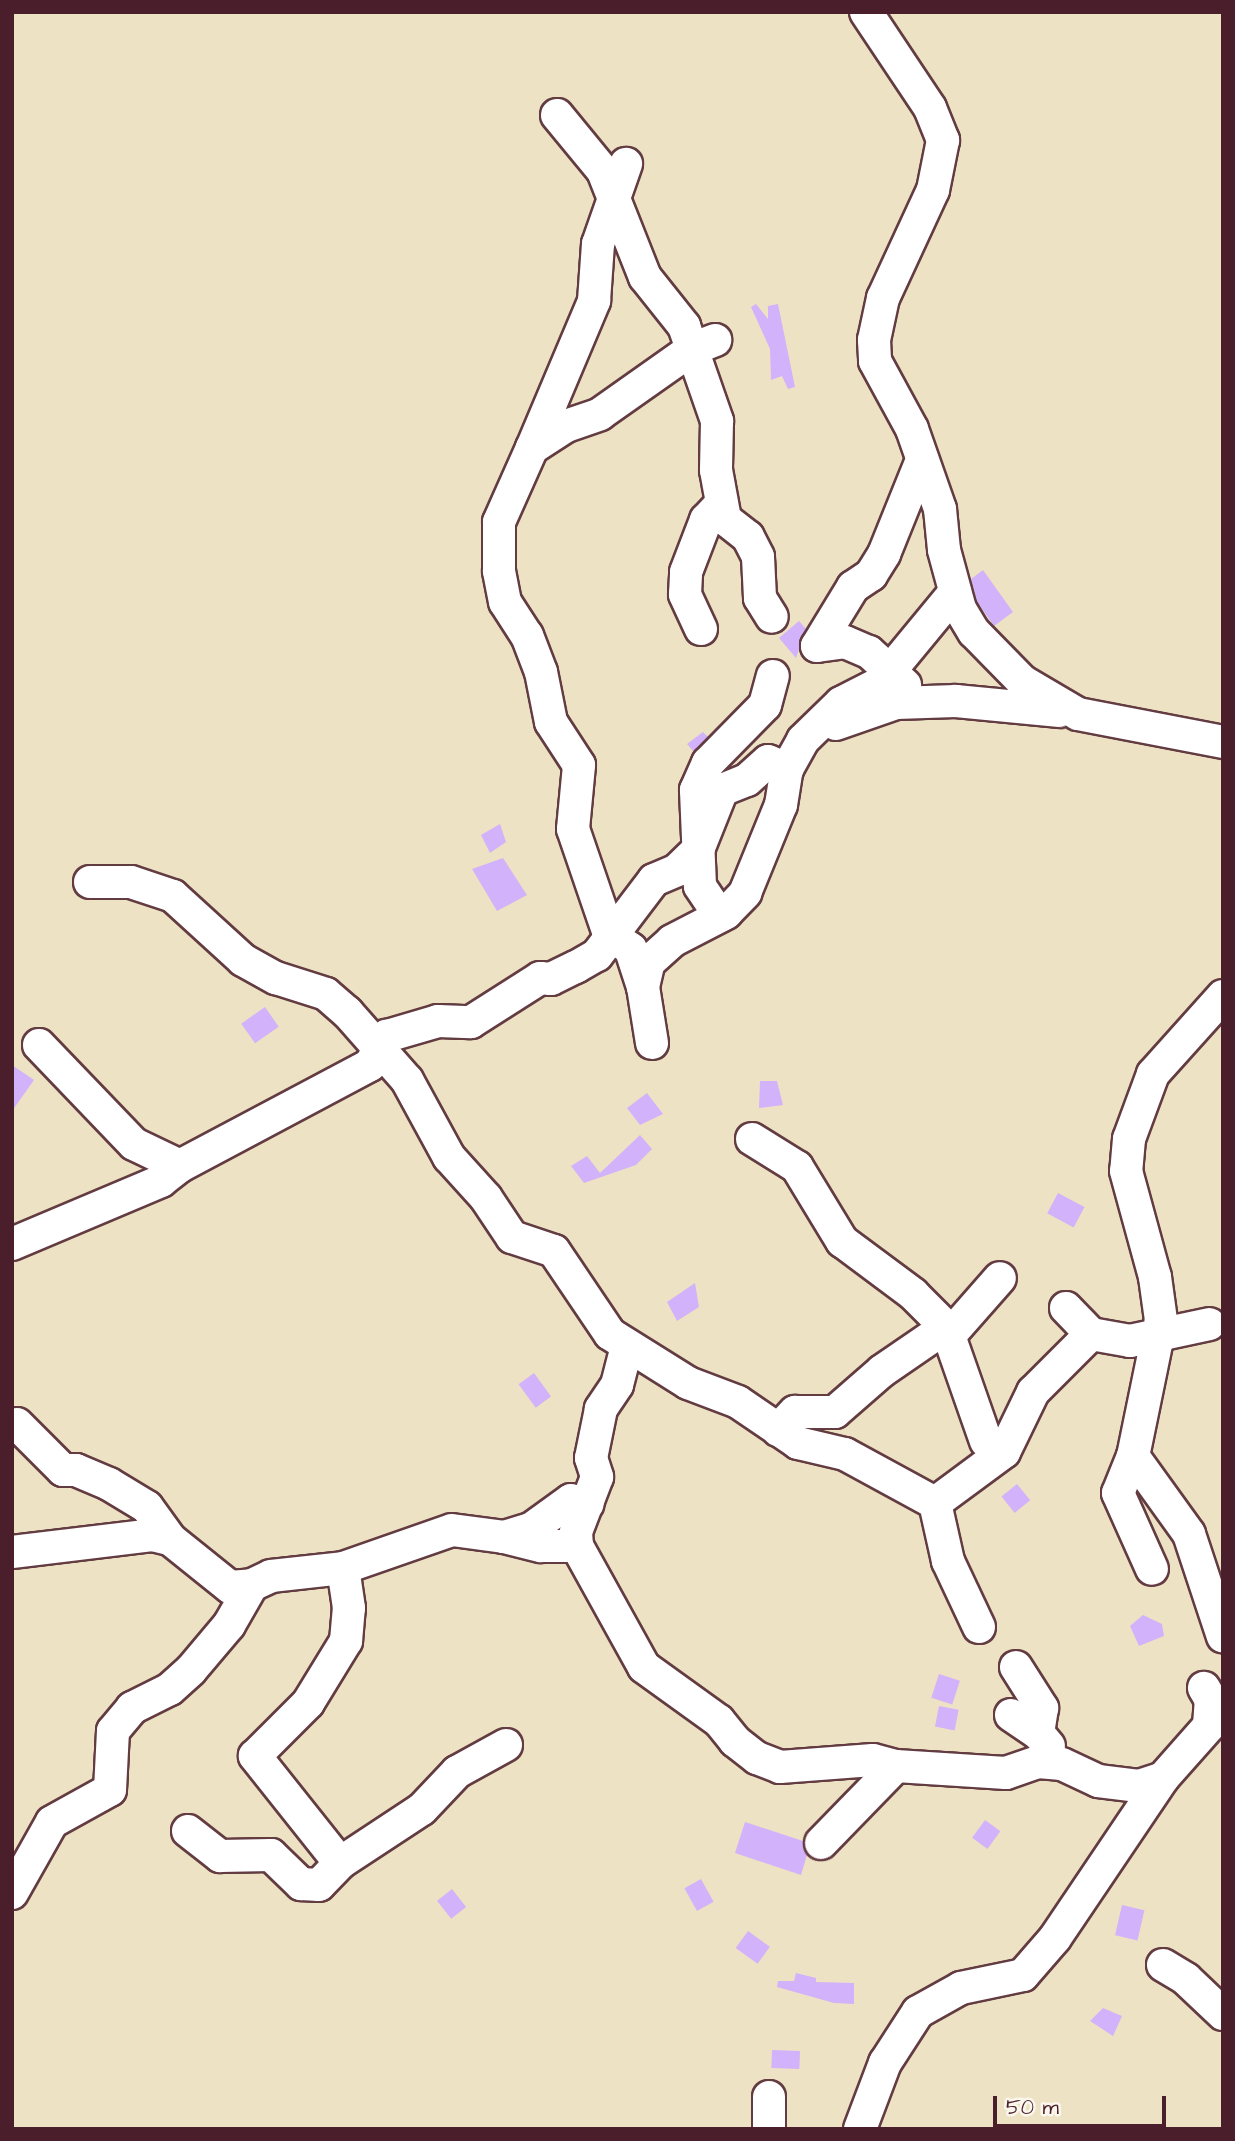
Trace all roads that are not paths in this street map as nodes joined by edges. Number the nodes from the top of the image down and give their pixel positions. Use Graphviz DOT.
graph roads {
  1 [pos="866,12"];
  2 [pos="557,115"];
  3 [pos="626,164"];
  4 [pos="617,196"];
  5 [pos="704,344"];
  6 [pos="532,448"];
  7 [pos="922,460"];
  8 [pos="722,503"];
  9 [pos="955,592"];
  10 [pos="772,617"];
  11 [pos="701,629"];
  12 [pos="888,673"];
  13 [pos="773,676"];
  14 [pos="929,702"];
  15 [pos="1078,714"];
  16 [pos="803,740"];
  17 [pos="1223,742"];
  18 [pos="787,769"];
  19 [pos="698,850"];
  20 [pos="90,882"];
  21 [pos="720,916"];
  22 [pos="609,934"];
  23 [pos="643,986"];
  24 [pos="1223,996"];
  25 [pos="652,1043"];
  26 [pos="38,1045"];
  27 [pos="379,1049"];
  28 [pos="752,1139"];
  29 [pos="180,1166"];
  30 [pos="12,1244"];
  31 [pos="1000,1278"];
  32 [pos="1066,1308"];
  33 [pos="1209,1324"];
  34 [pos="948,1331"];
  35 [pos="1091,1334"];
  36 [pos="1156,1337"];
  37 [pos="626,1346"];
  38 [pos="17,1424"];
  39 [pos="778,1430"];
  40 [pos="986,1441"];
  41 [pos="1139,1465"];
  42 [pos="935,1503"];
  43 [pos="588,1504"];
  44 [pos="504,1537"];
  45 [pos="170,1539"];
  46 [pos="577,1546"];
  47 [pos="12,1552"];
  48 [pos="343,1568"];
  49 [pos="1152,1569"];
  50 [pos="252,1585"];
  51 [pos="979,1627"];
  52 [pos="1223,1637"];
  53 [pos="1016,1667"];
  54 [pos="1212,1706"];
  55 [pos="1011,1715"];
  56 [pos="1038,1733"];
  57 [pos="506,1745"];
  58 [pos="1062,1764"];
  59 [pos="896,1766"];
  60 [pos="1163,1778"];
  61 [pos="188,1830"];
  62 [pos="821,1843"];
  63 [pos="340,1863"];
  64 [pos="12,1893"];
  65 [pos="1163,1965"];
  66 [pos="1223,2014"];
  67 [pos="769,2097"];
  68 [pos="769,2129"];
  69 [pos="860,2129"];
  1 -- 7 [label="street"];
  2 -- 4 [label="street"];
  3 -- 4 [label="street"];
  4 -- 5 [label="street"];
  4 -- 6 [label="street"];
  5 -- 6 [label="street"];
  5 -- 8 [label="street"];
  6 -- 22 [label="street"];
  7 -- 9 [label="street"];
  7 -- 12 [label="street"];
  8 -- 10 [label="street"];
  8 -- 11 [label="street"];
  9 -- 12 [label="street"];
  9 -- 15 [label="street"];
  12 -- 14 [label="street"];
  12 -- 16 [label="street"];
  13 -- 19 [label="street"];
  14 -- 15 [label="street"];
  14 -- 16 [label="street"];
  15 -- 17 [label="street"];
  16 -- 18 [label="street"];
  18 -- 19 [label="street"];
  18 -- 21 [label="street"];
  19 -- 21 [label="street"];
  19 -- 22 [label="street"];
  20 -- 27 [label="street"];
  21 -- 23 [label="street"];
  22 -- 23 [label="street"];
  22 -- 27 [label="street"];
  23 -- 25 [label="street"];
  24 -- 36 [label="street"];
  26 -- 29 [label="street"];
  27 -- 29 [label="street"];
  27 -- 37 [label="street"];
  28 -- 34 [label="street"];
  29 -- 30 [label="street"];
  31 -- 34 [label="street"];
  32 -- 35 [label="street"];
  33 -- 36 [label="street"];
  34 -- 39 [label="street"];
  34 -- 40 [label="street"];
  35 -- 36 [label="street"];
  35 -- 42 [label="street"];
  36 -- 41 [label="street"];
  37 -- 39 [label="street"];
  37 -- 43 [label="street"];
  38 -- 45 [label="street"];
  39 -- 42 [label="street"];
  41 -- 49 [label="street"];
  41 -- 52 [label="street"];
  42 -- 51 [label="street"];
  43 -- 44 [label="street"];
  43 -- 46 [label="street"];
  44 -- 46 [label="street"];
  44 -- 48 [label="street"];
  45 -- 47 [label="street"];
  45 -- 50 [label="street"];
  46 -- 59 [label="street"];
  48 -- 50 [label="street"];
  48 -- 63 [label="street"];
  50 -- 64 [label="street"];
  53 -- 56 [label="street"];
  54 -- 60 [label="street"];
  55 -- 56 [label="street"];
  56 -- 58 [label="street"];
  57 -- 63 [label="street"];
  58 -- 59 [label="street"];
  58 -- 60 [label="street"];
  59 -- 62 [label="street"];
  60 -- 69 [label="street"];
  61 -- 63 [label="street"];
  65 -- 66 [label="street"];
  67 -- 68 [label="street"];
}
